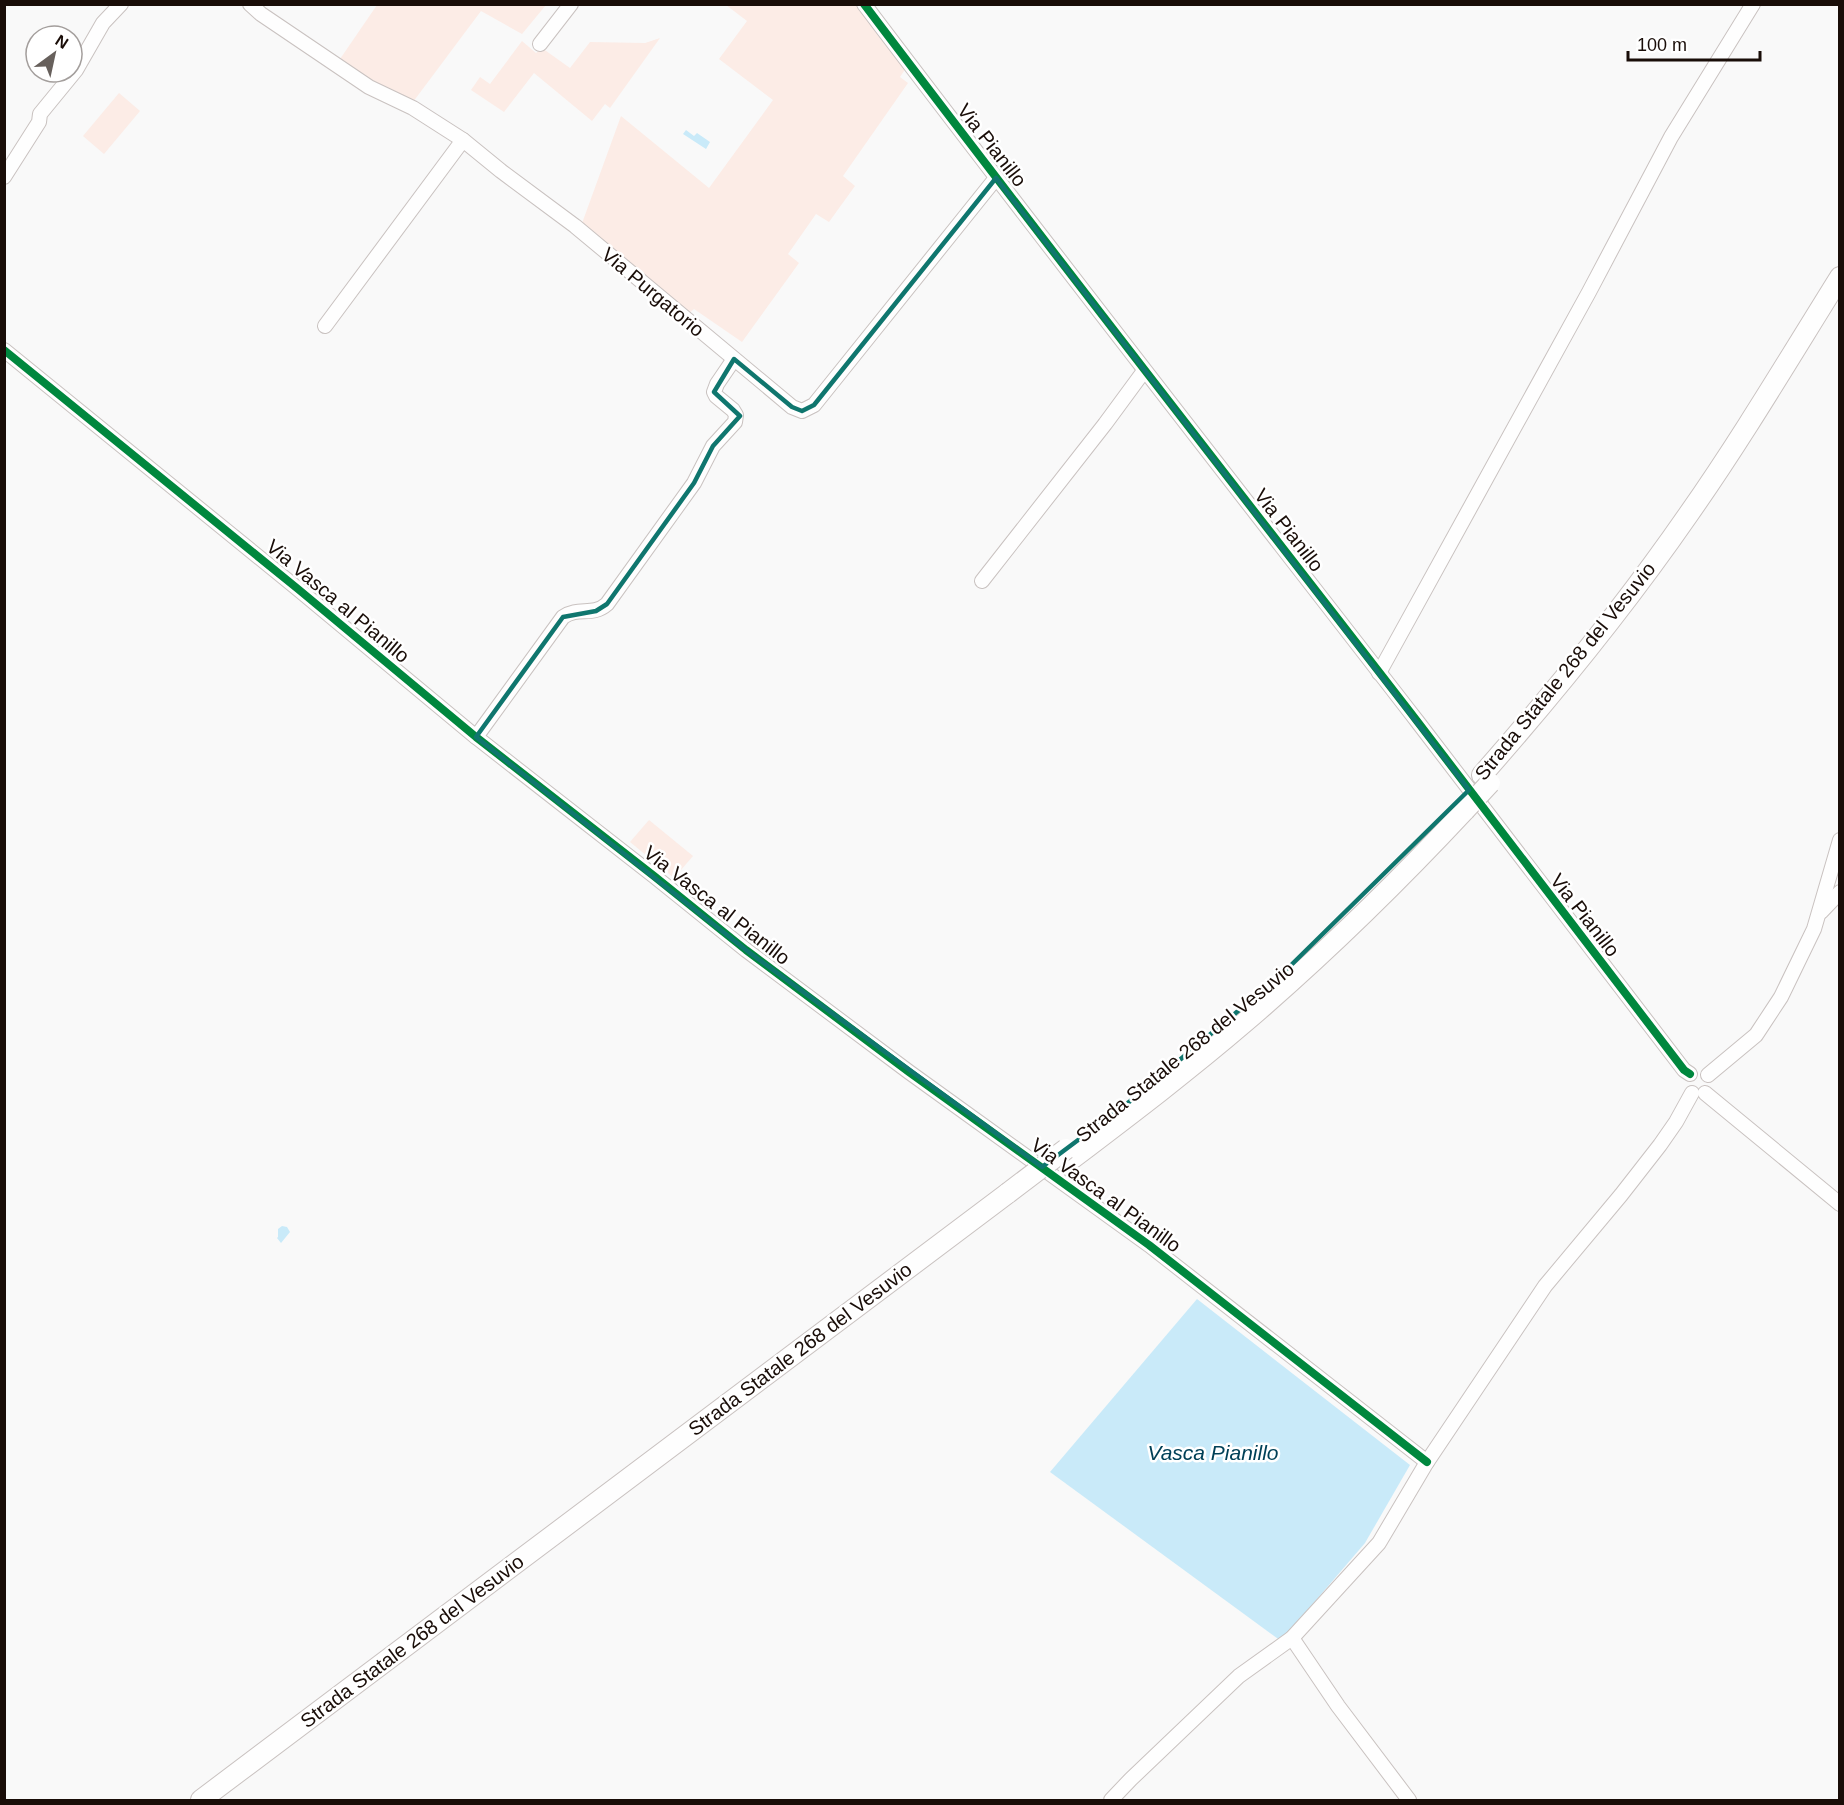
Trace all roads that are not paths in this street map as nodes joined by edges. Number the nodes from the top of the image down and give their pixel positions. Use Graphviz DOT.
graph roads {
  1 [pos="122,4"];
  2 [pos="250,4"];
  3 [pos="571,4"];
  4 [pos="864,4"];
  5 [pos="1753,4"];
  6 [pos="540,44"];
  7 [pos="463,140"];
  8 [pos="4,177"];
  9 [pos="996,178"];
  10 [pos="1839,277"];
  11 [pos="1839,298"];
  12 [pos="325,326"];
  13 [pos="4,350"];
  14 [pos="734,359"];
  15 [pos="1144,371"];
  16 [pos="982,581"];
  17 [pos="1380,673"];
  18 [pos="476,737"];
  19 [pos="1486,779"];
  20 [pos="1839,840"];
  21 [pos="1839,892"];
  22 [pos="1818,915"];
  23 [pos="1690,1074"];
  24 [pos="1708,1074"];
  25 [pos="1699,1093"];
  26 [pos="1839,1204"];
  27 [pos="1427,1462"];
  28 [pos="480,1597"];
  29 [pos="1292,1638"];
  30 [pos="201,1800"];
  31 [pos="219,1800"];
  32 [pos="1111,1800"];
  33 [pos="1409,1800"];
  1 -- 8 [label="street"];
  2 -- 7 [label="street, Via Purgatorio"];
  3 -- 6 [label="street"];
  4 -- 9 [label="street, Via Pianillo"];
  5 -- 17 [label="street"];
  7 -- 12 [label="street"];
  7 -- 14 [label="street, Via Purgatorio"];
  9 -- 14 [label="street, Via Purgatorio"];
  9 -- 15 [label="street, Via Pianillo"];
  10 -- 19 [label="highway, Strada Statale 268 del Vesuvio"];
  11 -- 19 [label="highway, Strada Statale 268 del Vesuvio"];
  13 -- 18 [label="street, Via Vasca al Pianillo"];
  14 -- 18 [label="street"];
  15 -- 16 [label="street"];
  15 -- 17 [label="street, Via Pianillo"];
  17 -- 23 [label="street, Via Pianillo"];
  18 -- 27 [label="street, Via Vasca al Pianillo"];
  19 -- 28 [label="highway, Strada Statale 268 del Vesuvio"];
  20 -- 22 [label="street"];
  21 -- 22 [label="street"];
  22 -- 24 [label="street"];
  23 -- 24 [label="street"];
  23 -- 25 [label="street"];
  24 -- 25 [label="street"];
  25 -- 26 [label="street"];
  25 -- 27 [label="street"];
  27 -- 29 [label="street"];
  28 -- 30 [label="highway, Strada Statale 268 del Vesuvio"];
  28 -- 31 [label="highway, Strada Statale 268 del Vesuvio"];
  29 -- 32 [label="street"];
  29 -- 33 [label="street"];
}
